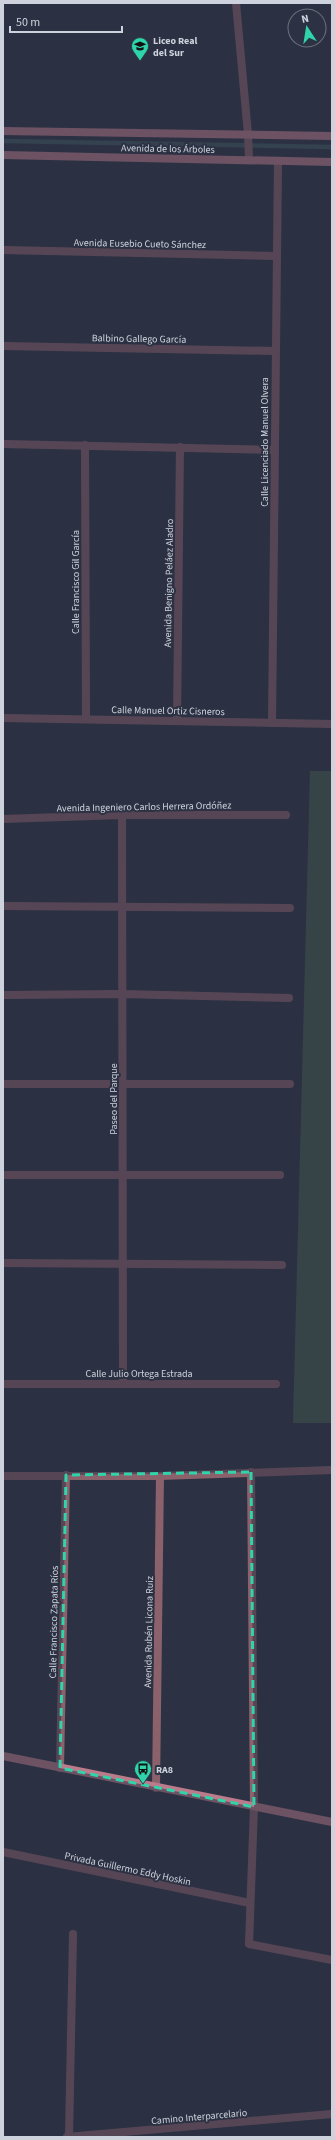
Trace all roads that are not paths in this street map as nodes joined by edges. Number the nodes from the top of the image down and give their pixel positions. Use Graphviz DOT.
graph roads {
  1 [pos="236,3"];
  2 [pos="3,131"];
  3 [pos="248,134"];
  4 [pos="332,136"];
  5 [pos="3,155"];
  6 [pos="249,159"];
  7 [pos="278,161"];
  8 [pos="332,162"];
  9 [pos="3,250"];
  10 [pos="277,256"];
  11 [pos="3,346"];
  12 [pos="275,351"];
  13 [pos="3,444"];
  14 [pos="85,445"];
  15 [pos="180,447"];
  16 [pos="274,450"];
  17 [pos="3,718"];
  18 [pos="86,719"];
  19 [pos="177,720"];
  20 [pos="272,723"];
  21 [pos="332,724"];
  22 [pos="122,815"];
  23 [pos="286,815"];
  24 [pos="3,819"];
  25 [pos="3,906"];
  26 [pos="122,906"];
  27 [pos="290,908"];
  28 [pos="122,994"];
  29 [pos="3,995"];
  30 [pos="289,998"];
  31 [pos="3,1084"];
  32 [pos="124,1084"];
  33 [pos="290,1084"];
  34 [pos="124,1174"];
  35 [pos="3,1175"];
  36 [pos="280,1175"];
  37 [pos="3,1263"];
  38 [pos="123,1264"];
  39 [pos="282,1265"];
  40 [pos="123,1383"];
  41 [pos="3,1384"];
  42 [pos="276,1384"];
  43 [pos="332,1470"];
  44 [pos="251,1472"];
  45 [pos="3,1476"];
  46 [pos="66,1476"];
  47 [pos="160,1476"];
  48 [pos="3,1756"];
  49 [pos="60,1768"];
  50 [pos="156,1788"];
  51 [pos="254,1807"];
  52 [pos="332,1822"];
  53 [pos="3,1852"];
  54 [pos="250,1903"];
  55 [pos="73,1934"];
  56 [pos="332,1960"];
  57 [pos="332,2114"];
  58 [pos="115,2135"];
  59 [pos="90,2136"];
  60 [pos="68,2137"];
  1 -- 3 [label="street"];
  2 -- 3 [label="main road, Avenida de los Árboles"];
  3 -- 4 [label="main road, Avenida de los Árboles"];
  3 -- 6 [label="street"];
  5 -- 6 [label="main road, Avenida de los Árboles"];
  6 -- 7 [label="main road, Avenida de los Árboles"];
  7 -- 8 [label="main road, Avenida de los Árboles"];
  7 -- 10 [label="street, Calle Licenciado Manuel Olvera"];
  9 -- 10 [label="street, Avenida Eusebio Cueto Sánchez"];
  10 -- 12 [label="street, Calle Licenciado Manuel Olvera"];
  11 -- 12 [label="street, Balbino Gallego García"];
  12 -- 16 [label="street, Calle Licenciado Manuel Olvera"];
  13 -- 14 [label="street"];
  14 -- 15 [label="street"];
  14 -- 18 [label="street, Calle Francisco Gil García"];
  15 -- 16 [label="street"];
  15 -- 19 [label="street, Avenida Benigno Peláez Aladro"];
  16 -- 20 [label="street, Calle Licenciado Manuel Olvera"];
  17 -- 18 [label="street, Calle Manuel Ortiz Cisneros"];
  18 -- 19 [label="street, Calle Manuel Ortiz Cisneros"];
  19 -- 20 [label="street, Calle Manuel Ortiz Cisneros"];
  20 -- 21 [label="street, Calle Manuel Ortiz Cisneros"];
  22 -- 23 [label="street, Avenida Ingeniero Carlos Herrera Ordóñez"];
  22 -- 24 [label="street, Avenida Ingeniero Carlos Herrera Ordóñez"];
  22 -- 26 [label="street, Paseo del Parque"];
  25 -- 26 [label="street"];
  26 -- 27 [label="street"];
  26 -- 28 [label="street, Paseo del Parque"];
  28 -- 29 [label="street"];
  28 -- 30 [label="street"];
  28 -- 32 [label="street, Paseo del Parque"];
  31 -- 32 [label="street"];
  32 -- 33 [label="street"];
  32 -- 34 [label="street, Paseo del Parque"];
  34 -- 35 [label="street"];
  34 -- 36 [label="street"];
  34 -- 38 [label="street, Paseo del Parque"];
  37 -- 38 [label="street"];
  38 -- 39 [label="street"];
  38 -- 40 [label="street, Paseo del Parque"];
  40 -- 41 [label="street, Calle Julio Ortega Estrada"];
  40 -- 42 [label="street, Calle Julio Ortega Estrada"];
  43 -- 44 [label="street"];
  44 -- 47 [label="street"];
  44 -- 51 [label="street"];
  45 -- 46 [label="street"];
  46 -- 47 [label="street"];
  46 -- 49 [label="street, Calle Francisco Zapata Ríos"];
  47 -- 50 [label="street, Avenida Rubén Licona Ruiz"];
  48 -- 49 [label="main road"];
  49 -- 50 [label="main road"];
  50 -- 51 [label="main road"];
  51 -- 52 [label="main road"];
  51 -- 54 [label="street"];
  53 -- 54 [label="street, Privada Guillermo Eddy Hoskin"];
  54 -- 56 [label="street"];
  55 -- 60 [label="street"];
  57 -- 58 [label="street, Camino Interparcelario"];
  58 -- 59 [label="street, Camino Interparcelario"];
  59 -- 60 [label="street, Camino Interparcelario"];
}
